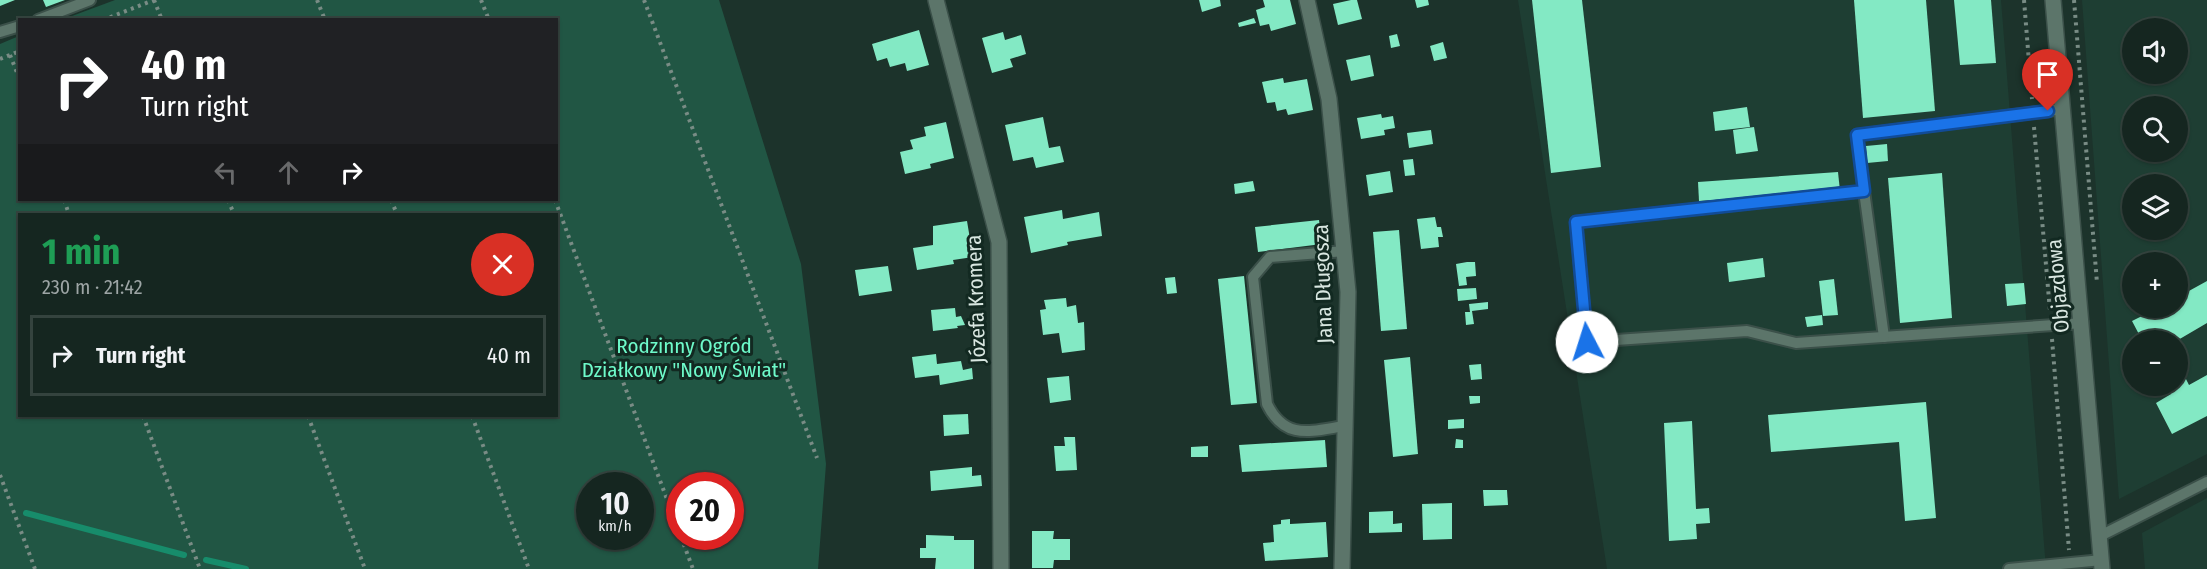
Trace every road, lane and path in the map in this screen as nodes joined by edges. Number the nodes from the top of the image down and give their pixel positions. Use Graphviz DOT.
graph roads {
  1 [pos="90,0"];
  2 [pos="154,0"];
  3 [pos="317,0"];
  4 [pos="481,0"];
  5 [pos="644,0"];
  6 [pos="936,0"];
  7 [pos="1307,0"];
  8 [pos="2024,0"];
  9 [pos="2053,0"];
  10 [pos="43,18"];
  11 [pos="108,18"];
  12 [pos="161,18"];
  13 [pos="324,18"];
  14 [pos="488,18"];
  15 [pos="18,27"];
  16 [pos="0,33"];
  17 [pos="18,52"];
  18 [pos="10,55"];
  19 [pos="0,59"];
  20 [pos="18,75"];
  21 [pos="2063,109"];
  22 [pos="2033,113"];
  23 [pos="1864,191"];
  24 [pos="555,201"];
  25 [pos="1345,251"];
  26 [pos="2082,323"];
  27 [pos="2051,325"];
  28 [pos="1884,337"];
  29 [pos="143,417"];
  30 [pos="308,417"];
  31 [pos="472,417"];
  32 [pos="1345,426"];
  33 [pos="817,458"];
  34 [pos="0,475"];
  35 [pos="2207,482"];
  36 [pos="666,497"];
  37 [pos="2100,536"];
  38 [pos="686,550"];
  39 [pos="2070,565"];
  40 [pos="2102,565"];
  41 [pos="35,569"];
  42 [pos="200,569"];
  43 [pos="365,569"];
  44 [pos="529,569"];
  45 [pos="693,569"];
  46 [pos="1000,569"];
  47 [pos="1342,569"];
  48 [pos="2009,569"];
  1 -- 10 [label="lane"];
  2 -- 11 [label="path"];
  2 -- 12 [label="path"];
  3 -- 13 [label="path"];
  4 -- 14 [label="path"];
  5 -- 33 [label="path"];
  6 -- 46 [label="street, Józefa Kromera"];
  7 -- 25 [label="street, Jana Długosza"];
  8 -- 22 [label="path"];
  9 -- 21 [label="street, Objazdowa"];
  15 -- 16 [label="lane"];
  17 -- 18 [label="path"];
  18 -- 19 [label="path"];
  18 -- 20 [label="path"];
  21 -- 22 [label="lane"];
  21 -- 26 [label="street, Objazdowa"];
  22 -- 23 [label="lane"];
  22 -- 27 [label="path"];
  23 -- 28 [label="lane"];
  23 -- 28 [label="lane"];
  24 -- 36 [label="path"];
  25 -- 32 [label="street, Jana Długosza"];
  25 -- 32 [label="lane"];
  26 -- 27 [label="lane"];
  26 -- 37 [label="street, Objazdowa"];
  27 -- 28 [label="lane"];
  27 -- 39 [label="path"];
  29 -- 42 [label="path"];
  30 -- 43 [label="path"];
  31 -- 44 [label="path"];
  32 -- 47 [label="street, Jana Długosza"];
  34 -- 41 [label="path"];
  35 -- 37 [label="lane"];
  37 -- 40 [label="street, Objazdowa"];
  38 -- 45 [label="path"];
  39 -- 40 [label="lane"];
  39 -- 48 [label="lane"];
}
